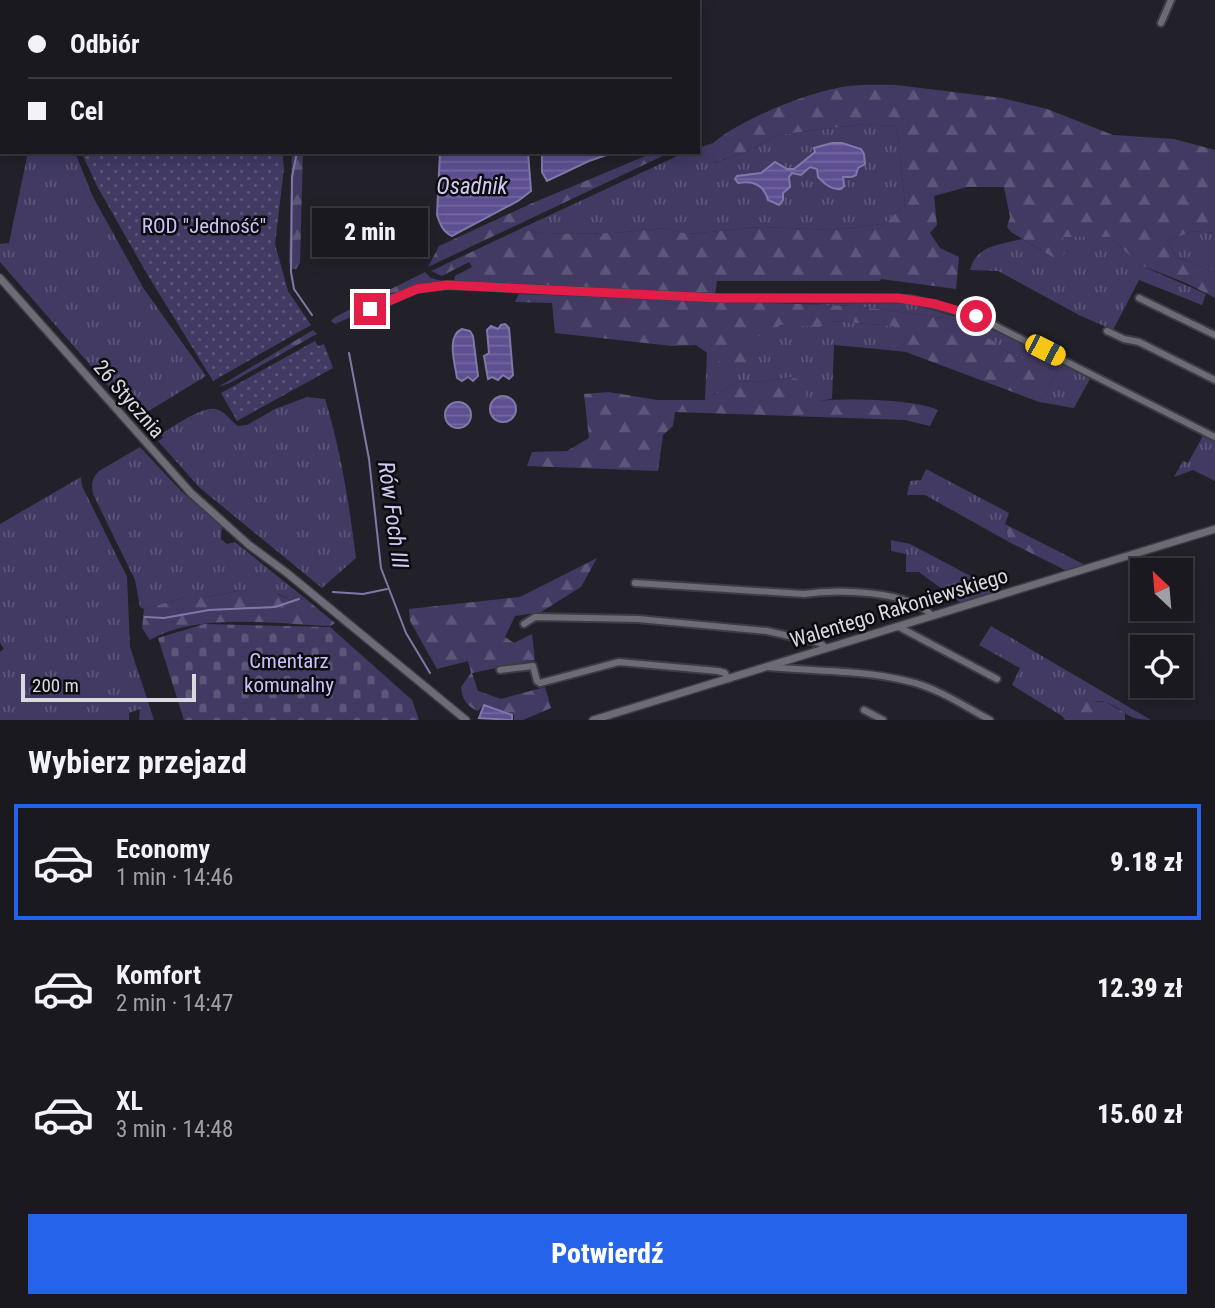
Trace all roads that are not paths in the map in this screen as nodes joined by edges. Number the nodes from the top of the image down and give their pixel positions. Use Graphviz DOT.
graph roads {
  1 [pos="1171,0"];
  2 [pos="1161,23"];
  3 [pos="0,278"];
  4 [pos="1139,298"];
  5 [pos="370,309"];
  6 [pos="1107,331"];
  7 [pos="1215,335"];
  8 [pos="1215,380"];
  9 [pos="1215,438"];
  10 [pos="1215,528"];
  11 [pos="635,583"];
  12 [pos="932,616"];
  13 [pos="524,624"];
  14 [pos="899,626"];
  15 [pos="826,648"];
  16 [pos="767,667"];
  17 [pos="500,670"];
  18 [pos="728,679"];
  19 [pos="997,679"];
  20 [pos="864,710"];
  21 [pos="464,720"];
  22 [pos="593,720"];
  23 [pos="883,720"];
  24 [pos="990,720"];
  1 -- 2 [label="street"];
  3 -- 21 [label="street, 26 Stycznia"];
  4 -- 7 [label="street"];
  5 -- 9 [label="street"];
  6 -- 8 [label="street"];
  10 -- 12 [label="street, Walentego Rakoniewskiego"];
  11 -- 12 [label="street"];
  12 -- 14 [label="street, Walentego Rakoniewskiego"];
  13 -- 15 [label="street"];
  14 -- 15 [label="street, Walentego Rakoniewskiego"];
  14 -- 19 [label="street"];
  15 -- 16 [label="street, Walentego Rakoniewskiego"];
  16 -- 18 [label="street, Walentego Rakoniewskiego"];
  16 -- 24 [label="street"];
  17 -- 18 [label="street"];
  18 -- 22 [label="street, Walentego Rakoniewskiego"];
  20 -- 23 [label="street"];
}
